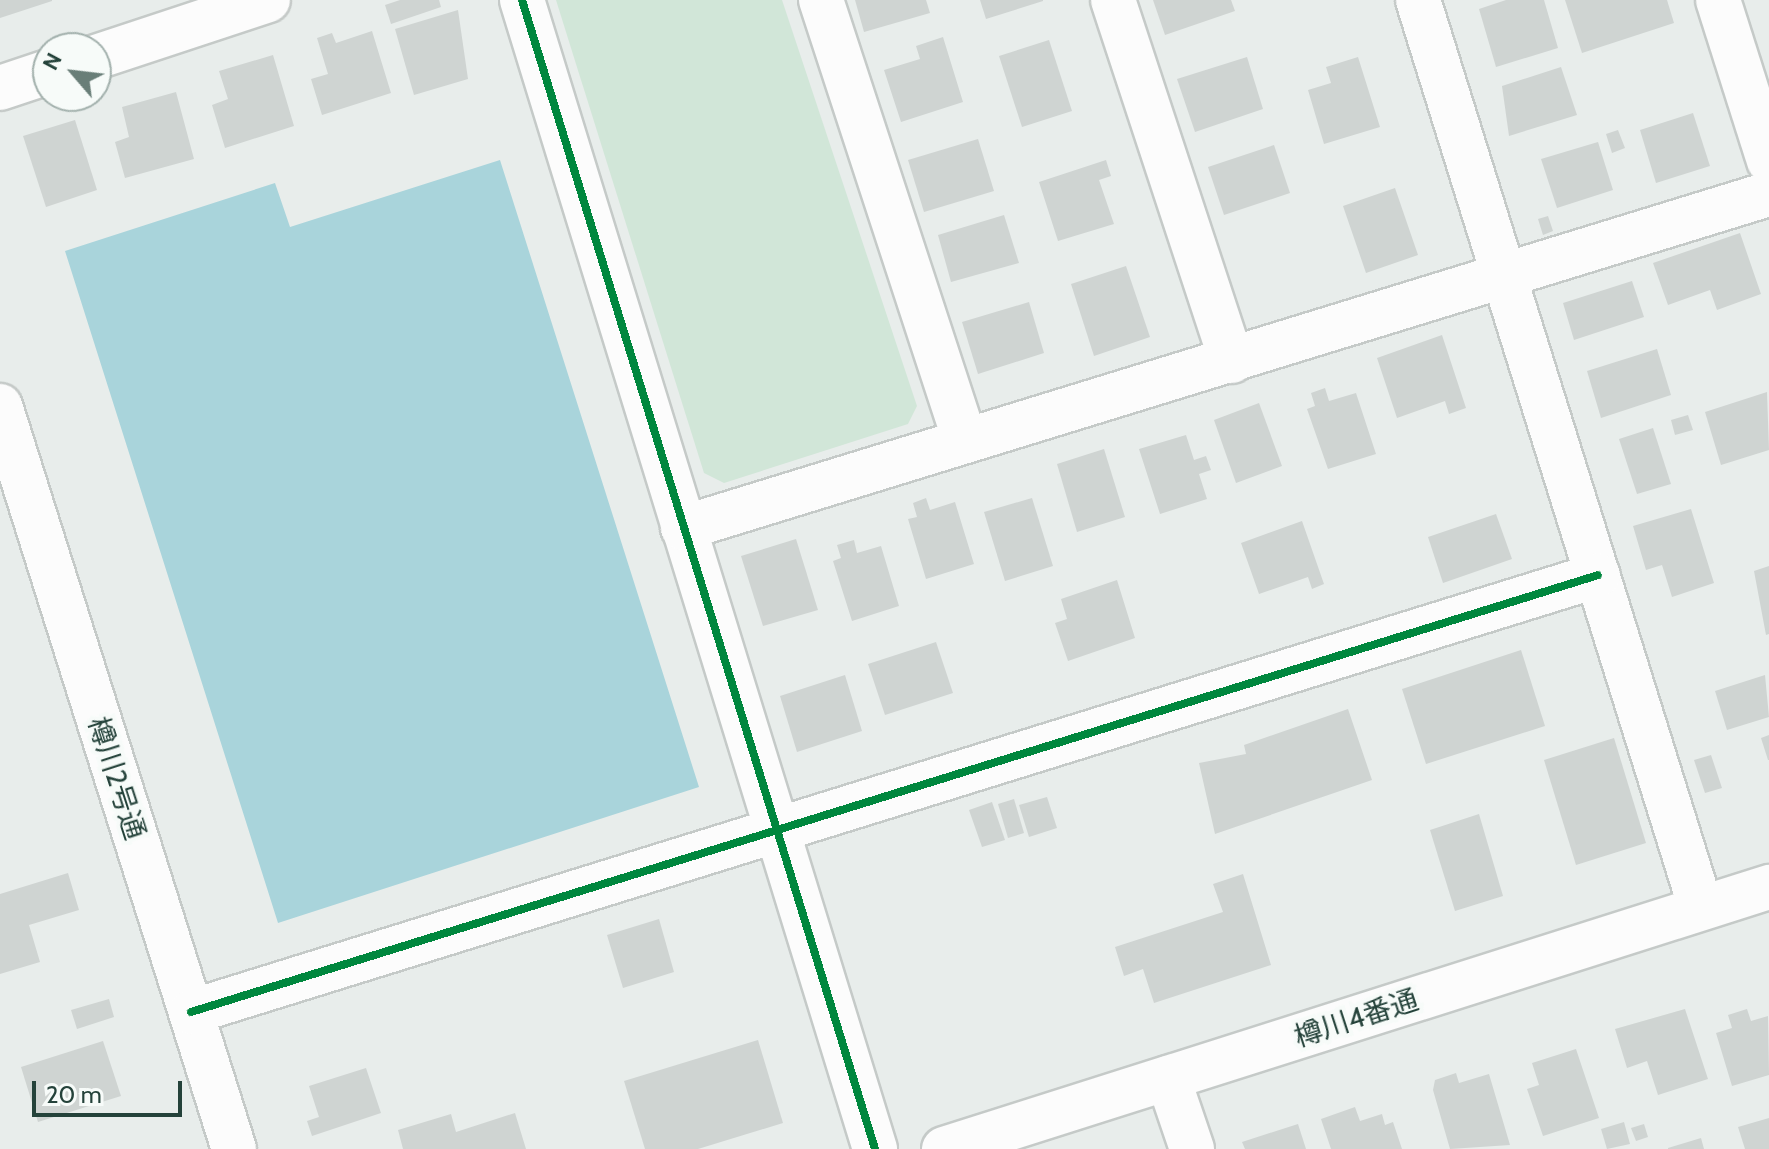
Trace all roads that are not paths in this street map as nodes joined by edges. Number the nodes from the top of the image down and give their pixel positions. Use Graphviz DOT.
graph roads {
  1 [pos="522,0"];
  2 [pos="821,0"];
  3 [pos="1113,0"];
  4 [pos="1418,0"];
  5 [pos="1718,0"];
  6 [pos="259,1"];
  7 [pos="112,52"];
  8 [pos="32,77"];
  9 [pos="0,88"];
  10 [pos="1769,161"];
  11 [pos="1769,194"];
  12 [pos="1505,278"];
  13 [pos="1232,361"];
  14 [pos="0,406"];
  15 [pos="965,440"];
  16 [pos="683,528"];
  17 [pos="1598,575"];
  18 [pos="775,830"];
  19 [pos="1769,887"];
  20 [pos="1701,908"];
  21 [pos="191,1012"];
  22 [pos="1168,1078"];
  23 [pos="234,1149"];
  24 [pos="875,1149"];
  25 [pos="944,1149"];
  26 [pos="1192,1149"];
  1 -- 16 [label="street"];
  2 -- 15 [label="street"];
  3 -- 13 [label="street"];
  4 -- 12 [label="street"];
  5 -- 10 [label="street"];
  6 -- 7 [label="street"];
  8 -- 9 [label="street"];
  11 -- 12 [label="street"];
  12 -- 13 [label="street"];
  12 -- 17 [label="street"];
  13 -- 15 [label="street"];
  14 -- 21 [label="street, 樽川2号通"];
  15 -- 16 [label="street"];
  16 -- 18 [label="street"];
  17 -- 18 [label="street"];
  17 -- 20 [label="street"];
  18 -- 21 [label="street"];
  18 -- 24 [label="street"];
  19 -- 20 [label="street, 樽川4番通"];
  20 -- 22 [label="street, 樽川4番通"];
  21 -- 23 [label="street, 樽川2号通"];
  22 -- 25 [label="street, 樽川4番通"];
  22 -- 26 [label="street"];
}
